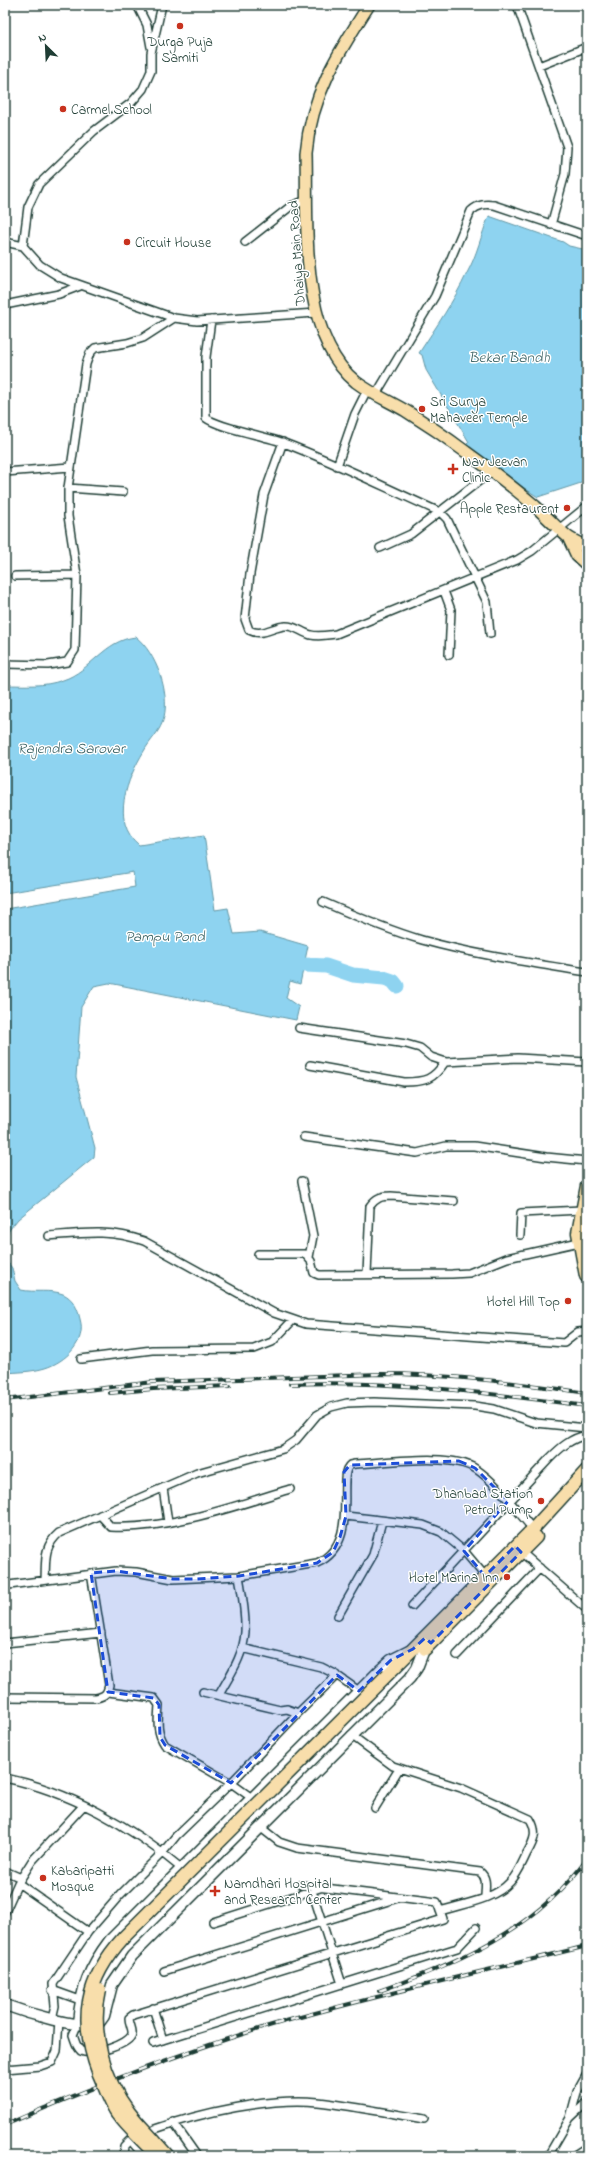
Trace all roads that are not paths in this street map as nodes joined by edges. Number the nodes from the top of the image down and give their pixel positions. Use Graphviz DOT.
graph roads {
  1 [pos="137,5"];
  2 [pos="162,5"];
  3 [pos="369,5"];
  4 [pos="517,5"];
  5 [pos="587,46"];
  6 [pos="151,53"];
  7 [pos="539,66"];
  8 [pos="307,200"];
  9 [pos="551,225"];
  10 [pos="587,236"];
  11 [pos="5,242"];
  12 [pos="245,242"];
  13 [pos="23,246"];
  14 [pos="80,286"];
  15 [pos="5,305"];
  16 [pos="316,313"];
  17 [pos="174,318"];
  18 [pos="211,320"];
  19 [pos="371,393"];
  20 [pos="283,442"];
  21 [pos="337,466"];
  22 [pos="70,467"];
  23 [pos="492,471"];
  24 [pos="5,472"];
  25 [pos="68,488"];
  26 [pos="123,492"];
  27 [pos="587,506"];
  28 [pos="440,512"];
  29 [pos="560,528"];
  30 [pos="568,537"];
  31 [pos="587,547"];
  32 [pos="380,548"];
  33 [pos="587,565"];
  34 [pos="77,575"];
  35 [pos="15,576"];
  36 [pos="476,577"];
  37 [pos="444,591"];
  38 [pos="490,634"];
  39 [pos="449,655"];
  40 [pos="5,664"];
  41 [pos="323,902"];
  42 [pos="587,972"];
  43 [pos="299,1028"];
  44 [pos="445,1062"];
  45 [pos="587,1062"];
  46 [pos="310,1065"];
  47 [pos="304,1137"];
  48 [pos="587,1161"];
  49 [pos="302,1181"];
  50 [pos="587,1186"];
  51 [pos="454,1201"];
  52 [pos="581,1210"];
  53 [pos="520,1235"];
  54 [pos="49,1236"];
  55 [pos="579,1242"];
  56 [pos="258,1254"];
  57 [pos="309,1257"];
  58 [pos="366,1274"];
  59 [pos="587,1276"];
  60 [pos="292,1321"];
  61 [pos="587,1331"];
  62 [pos="81,1359"];
  63 [pos="587,1428"];
  64 [pos="587,1436"];
  65 [pos="587,1470"];
  66 [pos="587,1477"];
  67 [pos="163,1488"];
  68 [pos="290,1489"];
  69 [pos="508,1501"];
  70 [pos="100,1516"];
  71 [pos="346,1516"];
  72 [pos="382,1521"];
  73 [pos="168,1522"];
  74 [pos="533,1528"];
  75 [pos="518,1549"];
  76 [pos="464,1551"];
  77 [pos="540,1568"];
  78 [pos="91,1573"];
  79 [pos="240,1576"];
  80 [pos="485,1576"];
  81 [pos="45,1580"];
  82 [pos="9,1585"];
  83 [pos="412,1606"];
  84 [pos="584,1607"];
  85 [pos="338,1616"];
  86 [pos="101,1633"];
  87 [pos="5,1643"];
  88 [pos="423,1645"];
  89 [pos="242,1648"];
  90 [pos="457,1654"];
  91 [pos="336,1675"];
  92 [pos="359,1691"];
  93 [pos="108,1692"];
  94 [pos="203,1692"];
  95 [pos="219,1695"];
  96 [pos="5,1697"];
  97 [pos="298,1713"];
  98 [pos="351,1735"];
  99 [pos="399,1769"];
  100 [pos="5,1778"];
  101 [pos="231,1783"];
  102 [pos="252,1798"];
  103 [pos="84,1805"];
  104 [pos="375,1808"];
  105 [pos="260,1827"];
  106 [pos="163,1852"];
  107 [pos="181,1868"];
  108 [pos="5,1871"];
  109 [pos="19,1881"];
  110 [pos="301,1885"];
  111 [pos="323,1888"];
  112 [pos="312,1891"];
  113 [pos="485,1897"];
  114 [pos="401,1898"];
  115 [pos="440,1910"];
  116 [pos="5,1912"];
  117 [pos="213,1922"];
  118 [pos="322,1922"];
  119 [pos="476,1928"];
  120 [pos="88,1932"];
  121 [pos="332,1953"];
  122 [pos="164,1971"];
  123 [pos="342,1984"];
  124 [pos="52,1990"];
  125 [pos="80,2000"];
  126 [pos="5,2005"];
  127 [pos="153,2008"];
  128 [pos="55,2020"];
  129 [pos="78,2023"];
  130 [pos="163,2040"];
  131 [pos="153,2043"];
  132 [pos="5,2069"];
  133 [pos="587,2074"];
  134 [pos="587,2102"];
  135 [pos="570,2118"];
  136 [pos="424,2119"];
  137 [pos="173,2122"];
  138 [pos="155,2129"];
  139 [pos="587,2147"];
  140 [pos="153,2152"];
  141 [pos="123,2156"];
  142 [pos="168,2156"];
  143 [pos="197,2156"];
  144 [pos="548,2156"];
  145 [pos="573,2156"];
  1 -- 6 [label="street"];
  2 -- 6 [label="street"];
  3 -- 8 [label="main road, Dhaiya Main Road"];
  4 -- 7 [label="street"];
  5 -- 7 [label="street"];
  6 -- 13 [label="street"];
  7 -- 9 [label="street"];
  8 -- 12 [label="street"];
  8 -- 16 [label="main road, Dhaiya Main Road"];
  9 -- 10 [label="street"];
  9 -- 19 [label="street"];
  11 -- 13 [label="street"];
  13 -- 14 [label="street"];
  14 -- 15 [label="street"];
  14 -- 17 [label="street"];
  16 -- 18 [label="street"];
  16 -- 19 [label="main road, Dhaiya Main Road"];
  17 -- 18 [label="street"];
  17 -- 22 [label="street"];
  18 -- 20 [label="street"];
  19 -- 21 [label="street"];
  19 -- 23 [label="main road, Dhaiya Main Road"];
  20 -- 21 [label="street"];
  20 -- 37 [label="street"];
  21 -- 28 [label="street"];
  22 -- 24 [label="street"];
  22 -- 25 [label="street"];
  23 -- 28 [label="street"];
  23 -- 29 [label="main road, Dhaiya Main Road"];
  25 -- 26 [label="street"];
  25 -- 34 [label="street"];
  27 -- 29 [label="street"];
  28 -- 32 [label="street"];
  28 -- 36 [label="street"];
  29 -- 30 [label="main road, Dhaiya Main Road"];
  29 -- 36 [label="street"];
  30 -- 31 [label="main road, Dhaiya Main Road"];
  30 -- 33 [label="main road, Dhaiya Main Road"];
  34 -- 35 [label="street"];
  34 -- 40 [label="street"];
  36 -- 37 [label="street"];
  36 -- 38 [label="street"];
  37 -- 39 [label="street"];
  41 -- 42 [label="street"];
  43 -- 44 [label="street"];
  44 -- 45 [label="street"];
  44 -- 46 [label="street"];
  47 -- 48 [label="street"];
  49 -- 57 [label="street"];
  50 -- 52 [label="highway"];
  51 -- 58 [label="street"];
  52 -- 53 [label="street"];
  52 -- 55 [label="highway"];
  54 -- 60 [label="street"];
  55 -- 58 [label="street"];
  55 -- 59 [label="highway"];
  56 -- 57 [label="street"];
  57 -- 58 [label="street"];
  60 -- 61 [label="street"];
  60 -- 62 [label="street"];
  63 -- 67 [label="street"];
  64 -- 69 [label="street"];
  65 -- 74 [label="highway"];
  66 -- 75 [label="highway"];
  67 -- 70 [label="street"];
  67 -- 73 [label="street"];
  68 -- 73 [label="street"];
  69 -- 71 [label="street"];
  69 -- 74 [label="street"];
  69 -- 76 [label="street"];
  70 -- 73 [label="street"];
  70 -- 81 [label="street"];
  71 -- 72 [label="street"];
  71 -- 79 [label="street"];
  72 -- 76 [label="street"];
  72 -- 85 [label="street"];
  74 -- 75 [label="highway"];
  75 -- 77 [label="street"];
  75 -- 80 [label="highway"];
  75 -- 88 [label="highway"];
  76 -- 80 [label="street"];
  76 -- 83 [label="street"];
  77 -- 84 [label="street"];
  77 -- 90 [label="street"];
  78 -- 79 [label="street"];
  78 -- 81 [label="street"];
  78 -- 86 [label="street"];
  79 -- 89 [label="street"];
  80 -- 88 [label="highway"];
  81 -- 82 [label="street"];
  86 -- 87 [label="street"];
  86 -- 93 [label="street"];
  88 -- 92 [label="main road"];
  88 -- 98 [label="main road"];
  88 -- 140 [label="highway, bridge"];
  89 -- 91 [label="street"];
  89 -- 95 [label="street"];
  91 -- 92 [label="street"];
  91 -- 97 [label="street"];
  92 -- 102 [label="main road"];
  93 -- 96 [label="street"];
  93 -- 101 [label="street"];
  94 -- 95 [label="street"];
  95 -- 97 [label="street"];
  97 -- 101 [label="street"];
  98 -- 99 [label="street"];
  98 -- 105 [label="main road"];
  99 -- 104 [label="street"];
  99 -- 113 [label="street"];
  100 -- 103 [label="street"];
  101 -- 102 [label="street"];
  101 -- 106 [label="street"];
  102 -- 107 [label="main road"];
  103 -- 106 [label="street"];
  103 -- 109 [label="street"];
  105 -- 113 [label="street"];
  105 -- 129 [label="main road"];
  106 -- 107 [label="street"];
  106 -- 120 [label="street"];
  107 -- 125 [label="main road"];
  108 -- 109 [label="street"];
  109 -- 116 [label="street"];
  109 -- 120 [label="street"];
  110 -- 111 [label="street"];
  111 -- 112 [label="street"];
  111 -- 114 [label="street"];
  112 -- 117 [label="street"];
  112 -- 118 [label="street"];
  113 -- 115 [label="street"];
  114 -- 115 [label="street"];
  114 -- 118 [label="street"];
  115 -- 121 [label="street"];
  118 -- 121 [label="street"];
  118 -- 122 [label="street"];
  119 -- 123 [label="street"];
  120 -- 124 [label="street"];
  121 -- 123 [label="street"];
  121 -- 127 [label="street"];
  123 -- 130 [label="street"];
  124 -- 125 [label="street"];
  124 -- 128 [label="street"];
  125 -- 129 [label="main road"];
  126 -- 128 [label="main road"];
  127 -- 129 [label="street"];
  127 -- 130 [label="street"];
  128 -- 129 [label="main road"];
  128 -- 132 [label="street"];
  130 -- 131 [label="street"];
  133 -- 135 [label="street"];
  134 -- 135 [label="street"];
  135 -- 144 [label="street"];
  136 -- 137 [label="street"];
  137 -- 138 [label="street"];
  137 -- 143 [label="street"];
  139 -- 145 [label="street"];
  140 -- 141 [label="street"];
  140 -- 142 [label="highway"];
}
